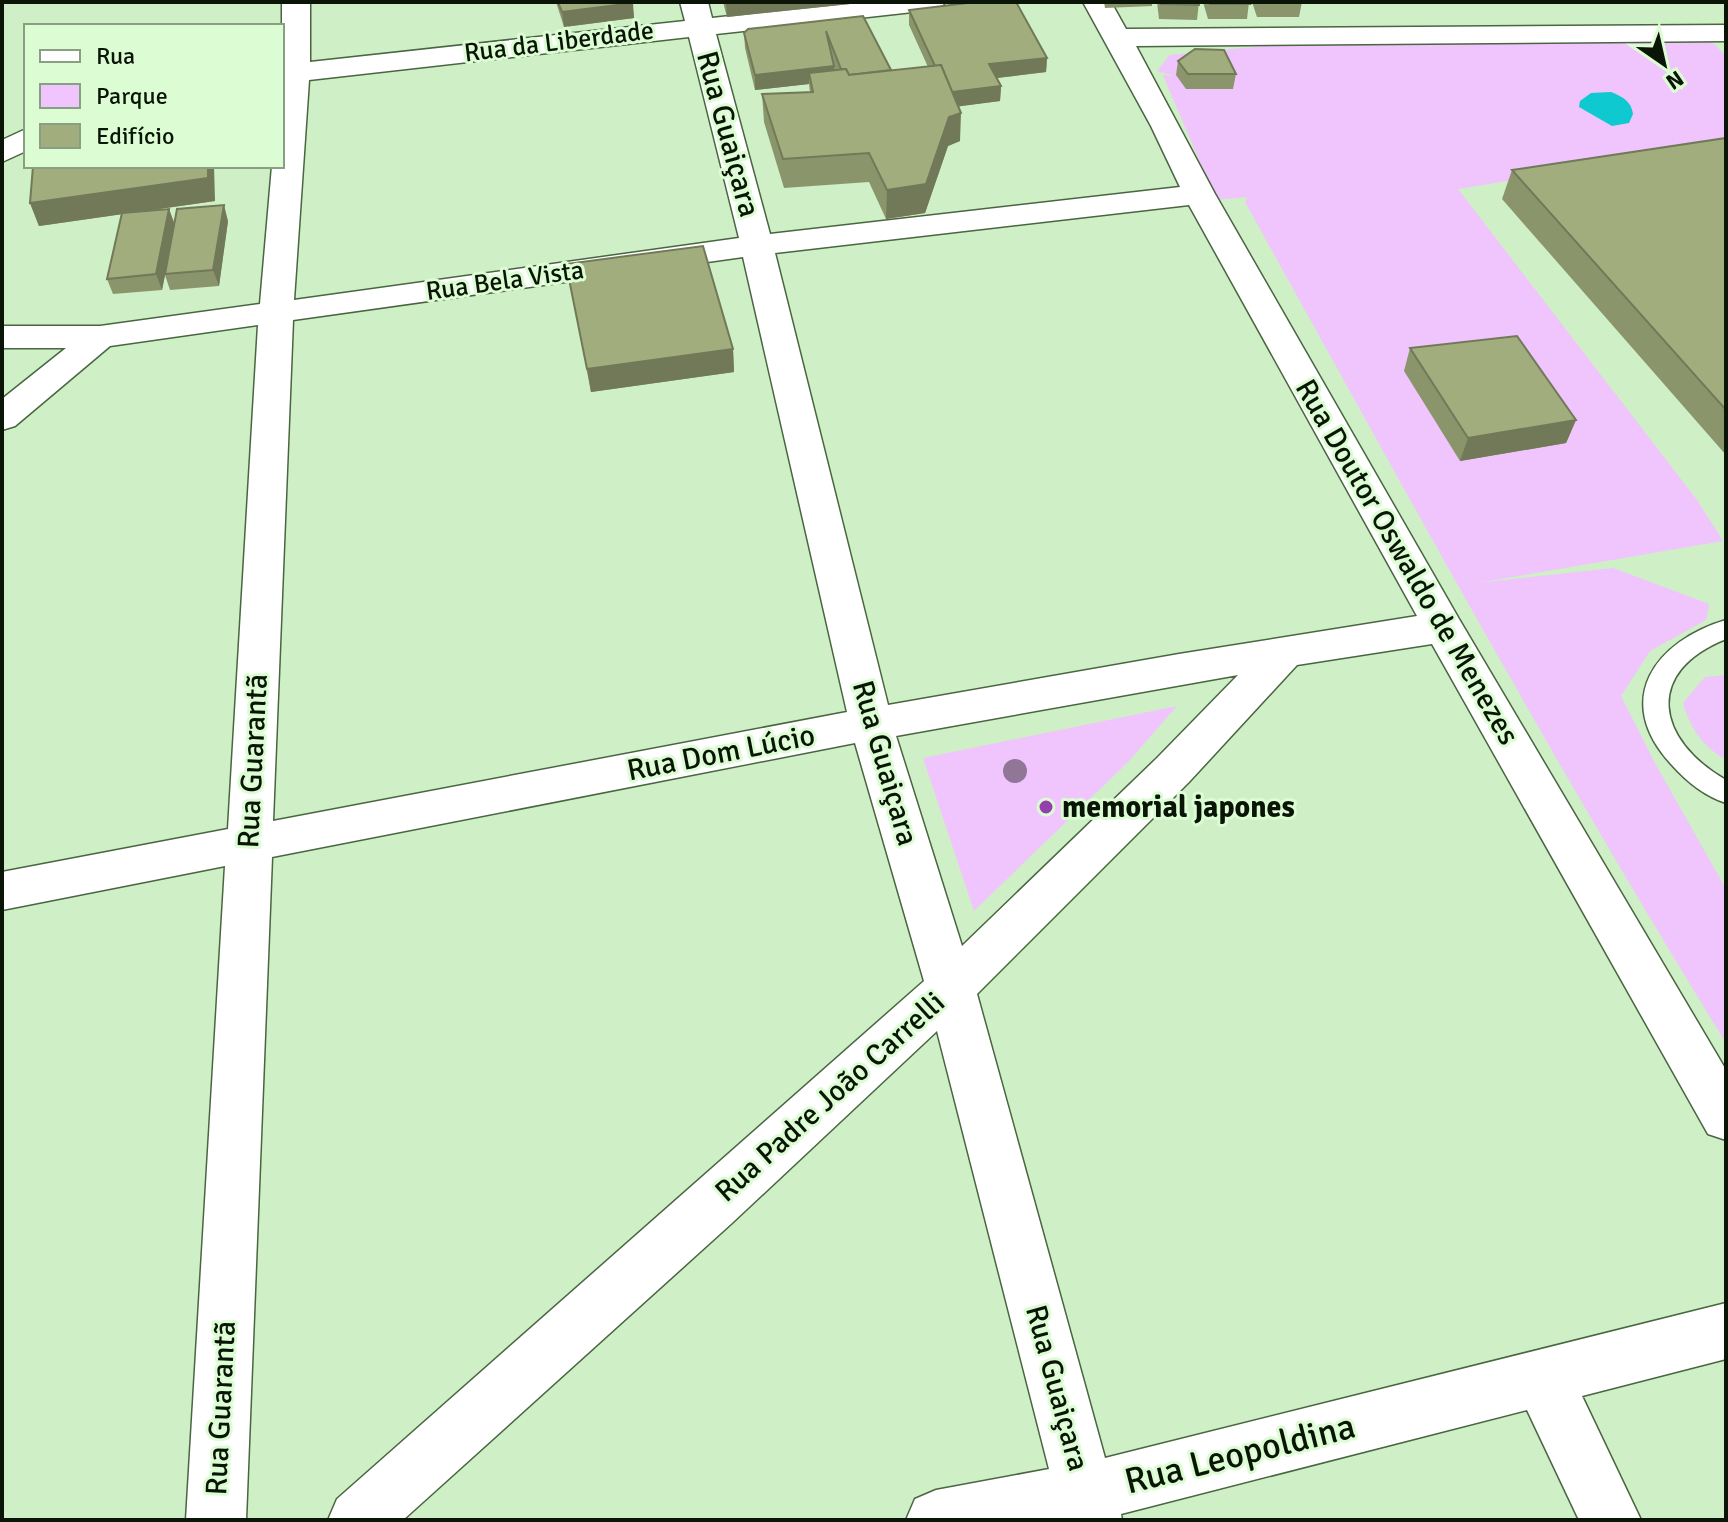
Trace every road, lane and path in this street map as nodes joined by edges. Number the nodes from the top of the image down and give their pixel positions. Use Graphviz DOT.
graph roads {
  1 [pos="296,2"];
  2 [pos="931,2"];
  3 [pos="1097,2"];
  4 [pos="697,14"];
  5 [pos="1726,33"];
  6 [pos="1117,38"];
  7 [pos="288,73"];
  8 [pos="24,139"];
  9 [pos="2,153"];
  10 [pos="284,153"];
  11 [pos="283,168"];
  12 [pos="1199,194"];
  13 [pos="757,245"];
  14 [pos="276,314"];
  15 [pos="2,337"];
  16 [pos="100,337"];
  17 [pos="2,418"];
  18 [pos="1443,627"];
  19 [pos="1726,629"];
  20 [pos="1282,655"];
  21 [pos="871,724"];
  22 [pos="1726,793"];
  23 [pos="249,843"];
  24 [pos="2,891"];
  25 [pos="951,989"];
  26 [pos="1726,1117"];
  27 [pos="1726,1331"];
  28 [pos="1542,1377"];
  29 [pos="1089,1506"];
  30 [pos="216,1520"];
  31 [pos="358,1520"];
  32 [pos="936,1520"];
  33 [pos="1611,1520"];
  1 -- 7 [label="street, Rua Guarantã"];
  2 -- 4 [label="street, Rua da Liberdade"];
  3 -- 6 [label="street, Rua Doutor Oswaldo de Menezes"];
  4 -- 7 [label="street, Rua da Liberdade"];
  4 -- 13 [label="street, Rua Guaiçara"];
  5 -- 6 [label="street"];
  6 -- 12 [label="street, Rua Doutor Oswaldo de Menezes"];
  7 -- 10 [label="street, Rua Guarantã"];
  8 -- 9 [label="street"];
  11 -- 14 [label="street, Rua Guarantã"];
  12 -- 13 [label="street, Rua Bela Vista"];
  12 -- 18 [label="street, Rua Doutor Oswaldo de Menezes"];
  13 -- 14 [label="street, Rua Bela Vista"];
  13 -- 21 [label="street, Rua Guaiçara"];
  14 -- 16 [label="street, Rua Bela Vista"];
  14 -- 23 [label="street, Rua Guarantã"];
  15 -- 16 [label="street, Rua Bela Vista"];
  16 -- 17 [label="street"];
  18 -- 20 [label="street, Rua Dom Lúcio"];
  18 -- 26 [label="street, Rua Doutor Oswaldo de Menezes"];
  19 -- 22 [label="lane"];
  20 -- 21 [label="street, Rua Dom Lúcio"];
  20 -- 25 [label="street, Rua Padre João Carrelli"];
  21 -- 23 [label="street, Rua Dom Lúcio"];
  21 -- 25 [label="street, Rua Guaiçara"];
  23 -- 24 [label="street, Rua Dom Lúcio"];
  23 -- 30 [label="street, Rua Guarantã"];
  25 -- 29 [label="street, Rua Guaiçara"];
  25 -- 31 [label="street, Rua Padre João Carrelli"];
  27 -- 28 [label="street"];
  28 -- 29 [label="street, Rua Leopoldina"];
  28 -- 33 [label="street"];
  29 -- 32 [label="street, Rua Leopoldina"];
}
